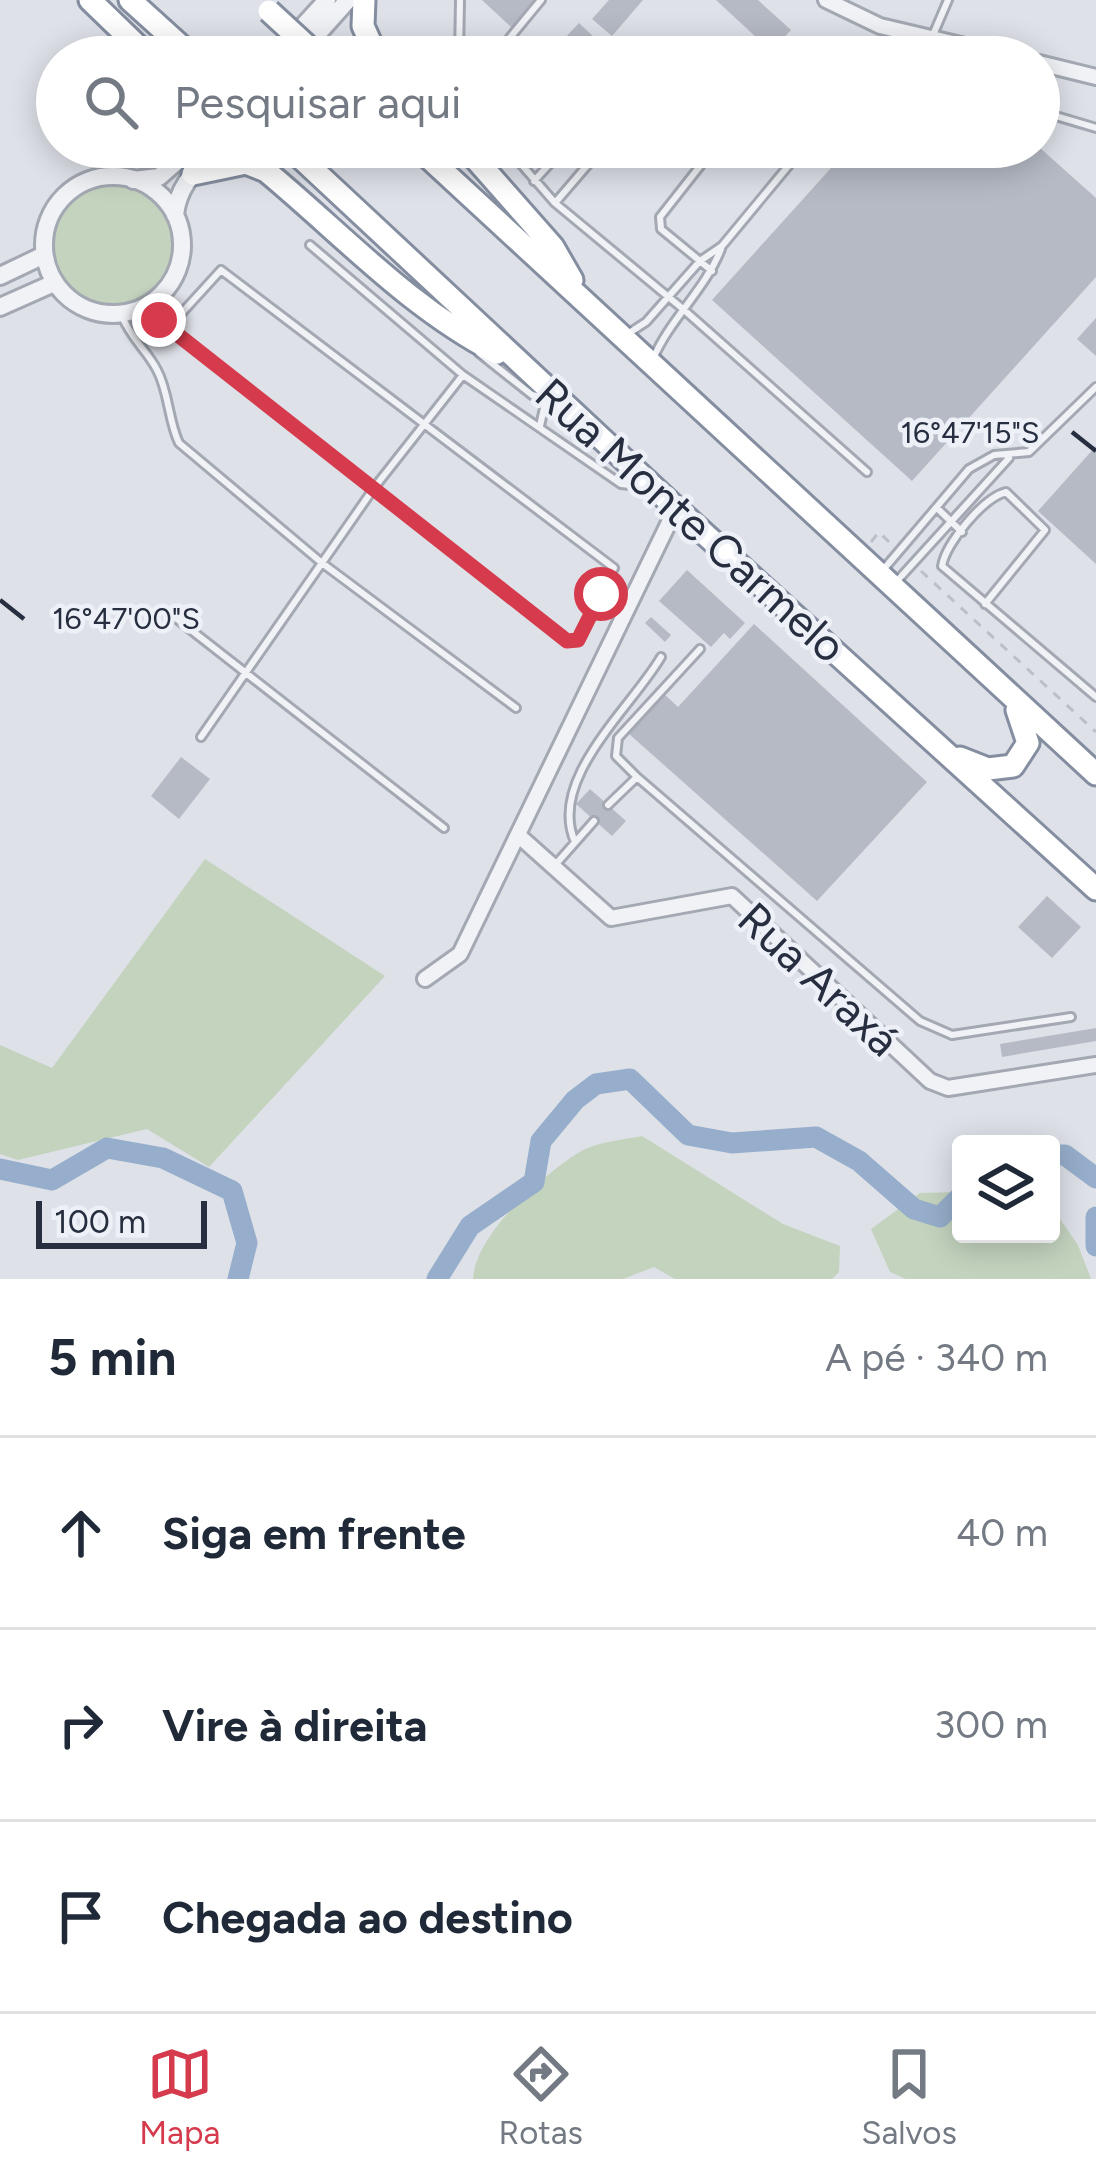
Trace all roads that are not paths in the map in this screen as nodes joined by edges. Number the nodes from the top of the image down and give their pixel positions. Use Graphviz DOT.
graph roads {
  1 [pos="90,0"];
  2 [pos="130,0"];
  3 [pos="327,0"];
  4 [pos="348,0"];
  5 [pos="364,0"];
  6 [pos="460,0"];
  7 [pos="542,0"];
  8 [pos="826,0"];
  9 [pos="948,0"];
  10 [pos="263,6"];
  11 [pos="127,36"];
  12 [pos="170,36"];
  13 [pos="294,36"];
  14 [pos="296,36"];
  15 [pos="316,36"];
  16 [pos="368,36"];
  17 [pos="459,36"];
  18 [pos="512,36"];
  19 [pos="923,36"];
  20 [pos="933,36"];
  21 [pos="1060,68"];
  22 [pos="1096,77"];
  23 [pos="1060,117"];
  24 [pos="1096,128"];
  25 [pos="171,168"];
  26 [pos="185,168"];
  27 [pos="258,168"];
  28 [pos="311,168"];
  29 [pos="440,168"];
  30 [pos="483,168"];
  31 [pos="524,168"];
  32 [pos="546,168"];
  33 [pos="585,168"];
  34 [pos="697,168"];
  35 [pos="787,168"];
  36 [pos="133,180"];
  37 [pos="534,181"];
  38 [pos="555,203"];
  39 [pos="176,215"];
  40 [pos="310,245"];
  41 [pos="722,246"];
  42 [pos="44,255"];
  43 [pos="700,261"];
  44 [pos="712,271"];
  45 [pos="0,276"];
  46 [pos="55,283"];
  47 [pos="669,298"];
  48 [pos="584,301"];
  49 [pos="0,307"];
  50 [pos="145,307"];
  51 [pos="683,309"];
  52 [pos="121,314"];
  53 [pos="168,328"];
  54 [pos="466,336"];
  55 [pos="622,338"];
  56 [pos="522,365"];
  57 [pos="650,365"];
  58 [pos="463,375"];
  59 [pos="1096,387"];
  60 [pos="552,399"];
  61 [pos="423,424"];
  62 [pos="540,427"];
  63 [pos="994,455"];
  64 [pos="1012,456"];
  65 [pos="998,468"];
  66 [pos="867,472"];
  67 [pos="374,488"];
  68 [pos="655,488"];
  69 [pos="676,508"];
  70 [pos="937,508"];
  71 [pos="950,522"];
  72 [pos="962,532"];
  73 [pos="322,563"];
  74 [pos="885,581"];
  75 [pos="985,604"];
  76 [pos="168,612"];
  77 [pos="700,649"];
  78 [pos="661,657"];
  79 [pos="245,673"];
  80 [pos="1003,690"];
  81 [pos="1096,697"];
  82 [pos="516,708"];
  83 [pos="201,737"];
  84 [pos="939,746"];
  85 [pos="1096,774"];
  86 [pos="637,777"];
  87 [pos="608,805"];
  88 [pos="594,820"];
  89 [pos="444,828"];
  90 [pos="518,835"];
  91 [pos="575,842"];
  92 [pos="554,867"];
  93 [pos="1096,889"];
  94 [pos="425,979"];
  95 [pos="1071,1017"];
  96 [pos="1096,1065"];
  1 -- 11 [label="highway"];
  2 -- 12 [label="highway"];
  3 -- 13 [label="street"];
  4 -- 15 [label="street"];
  5 -- 16 [label="highway"];
  6 -- 17 [label="lane"];
  7 -- 18 [label="lane"];
  8 -- 19 [label="street"];
  9 -- 20 [label="lane"];
  10 -- 14 [label="highway, bridge"];
  21 -- 22 [label="street"];
  23 -- 24 [label="lane"];
  25 -- 36 [label="street"];
  26 -- 39 [label="street"];
  27 -- 54 [label="highway"];
  28 -- 56 [label="highway, Rua Monte Carmelo"];
  29 -- 48 [label="highway, Rua Monte Carmelo"];
  30 -- 48 [label="highway"];
  31 -- 37 [label="lane"];
  32 -- 37 [label="lane"];
  33 -- 38 [label="lane"];
  34 -- 43 [label="lane"];
  35 -- 41 [label="lane"];
  36 -- 39 [label="street"];
  36 -- 42 [label="street"];
  37 -- 38 [label="lane"];
  38 -- 47 [label="lane"];
  39 -- 50 [label="street"];
  40 -- 58 [label="lane"];
  41 -- 43 [label="lane"];
  41 -- 44 [label="lane"];
  42 -- 45 [label="street"];
  42 -- 46 [label="street"];
  43 -- 44 [label="lane"];
  43 -- 47 [label="lane"];
  44 -- 51 [label="lane"];
  46 -- 49 [label="street"];
  46 -- 52 [label="street"];
  47 -- 51 [label="lane"];
  47 -- 55 [label="lane"];
  48 -- 55 [label="highway, Rua Monte Carmelo"];
  50 -- 52 [label="street"];
  50 -- 53 [label="lane"];
  51 -- 57 [label="lane"];
  51 -- 66 [label="lane"];
  52 -- 73 [label="lane"];
  53 -- 61 [label="lane"];
  53 -- 67 [label="lane"];
  54 -- 56 [label="highway"];
  54 -- 60 [label="lane"];
  55 -- 57 [label="highway, Rua Monte Carmelo"];
  56 -- 60 [label="highway, Rua Monte Carmelo"];
  57 -- 74 [label="highway, Rua Monte Carmelo"];
  58 -- 61 [label="lane"];
  58 -- 62 [label="lane"];
  59 -- 64 [label="lane"];
  60 -- 62 [label="lane"];
  60 -- 68 [label="highway, Rua Monte Carmelo"];
  61 -- 67 [label="lane"];
  61 -- 67 [label="lane"];
  62 -- 68 [label="lane"];
  63 -- 64 [label="lane"];
  63 -- 65 [label="lane"];
  63 -- 70 [label="lane"];
  64 -- 65 [label="lane"];
  65 -- 71 [label="lane"];
  67 -- 73 [label="lane"];
  68 -- 69 [label="highway, Rua Monte Carmelo"];
  69 -- 84 [label="highway, Rua Monte Carmelo"];
  69 -- 90 [label="street"];
  70 -- 71 [label="lane"];
  70 -- 74 [label="lane"];
  71 -- 72 [label="lane"];
  71 -- 74 [label="lane"];
  72 -- 75 [label="lane"];
  72 -- 75 [label="lane"];
  73 -- 79 [label="lane"];
  73 -- 82 [label="lane"];
  74 -- 80 [label="highway, Rua Monte Carmelo"];
  75 -- 81 [label="lane"];
  76 -- 79 [label="lane"];
  77 -- 86 [label="lane"];
  78 -- 91 [label="lane"];
  79 -- 83 [label="lane"];
  79 -- 89 [label="lane"];
  80 -- 84 [label="highway"];
  80 -- 85 [label="highway, Rua Monte Carmelo"];
  84 -- 93 [label="highway, Rua Monte Carmelo"];
  86 -- 87 [label="lane"];
  86 -- 95 [label="lane"];
  88 -- 91 [label="lane"];
  90 -- 92 [label="street"];
  90 -- 94 [label="street"];
  91 -- 92 [label="lane"];
  92 -- 96 [label="street, Rua Araxá"];
}
